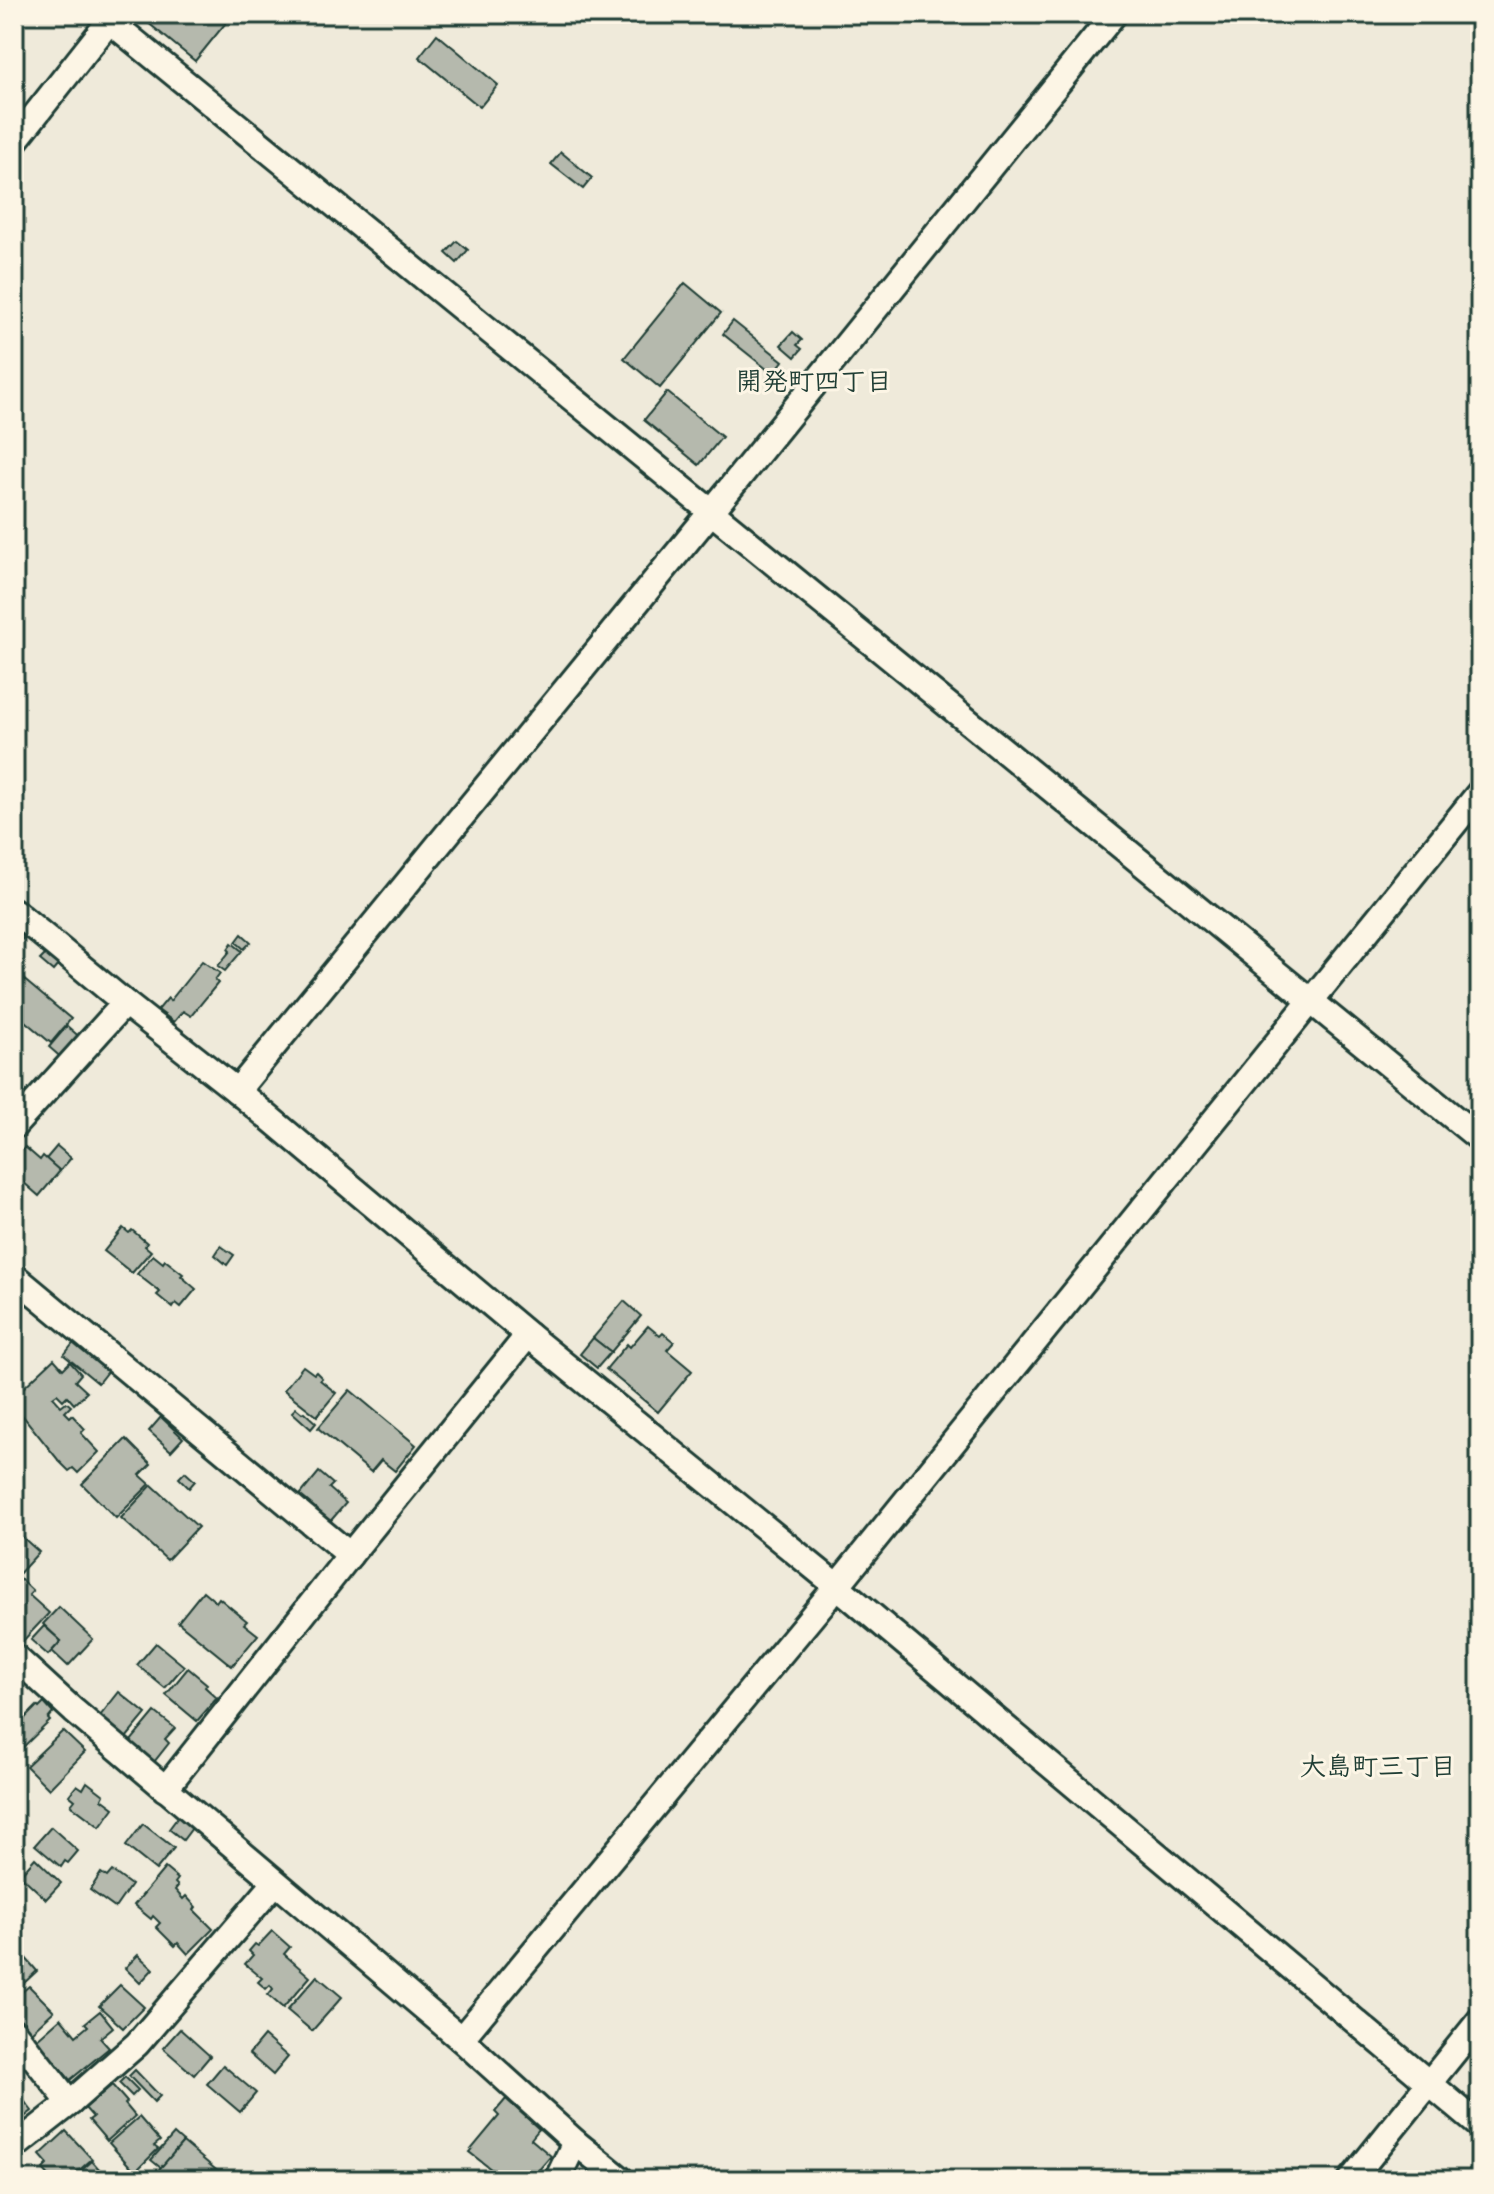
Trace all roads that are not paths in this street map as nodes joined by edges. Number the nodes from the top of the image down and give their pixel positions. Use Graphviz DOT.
graph roads {
  1 [pos="1114,14"];
  2 [pos="108,16"];
  3 [pos="14,142"];
  4 [pos="711,512"];
  5 [pos="1480,792"];
  6 [pos="14,911"];
  7 [pos="1311,1002"];
  8 [pos="125,1003"];
  9 [pos="237,1091"];
  10 [pos="14,1126"];
  11 [pos="1480,1139"];
  12 [pos="14,1276"];
  13 [pos="528,1335"];
  14 [pos="350,1555"];
  15 [pos="837,1586"];
  16 [pos="14,1656"];
  17 [pos="165,1789"];
  18 [pos="275,1883"];
  19 [pos="1480,2020"];
  20 [pos="14,2032"];
  21 [pos="461,2039"];
  22 [pos="1429,2083"];
  23 [pos="70,2103"];
  24 [pos="1480,2126"];
  25 [pos="575,2142"];
  26 [pos="14,2147"];
  27 [pos="557,2180"];
  28 [pos="622,2180"];
  29 [pos="1351,2180"];
  1 -- 4 [label="street"];
  2 -- 3 [label="street"];
  2 -- 4 [label="street"];
  4 -- 7 [label="street"];
  4 -- 9 [label="street"];
  5 -- 7 [label="street"];
  6 -- 8 [label="street"];
  7 -- 11 [label="street"];
  7 -- 15 [label="street"];
  8 -- 9 [label="street"];
  8 -- 10 [label="street"];
  9 -- 13 [label="street"];
  12 -- 14 [label="street"];
  13 -- 14 [label="street"];
  13 -- 15 [label="street"];
  14 -- 17 [label="street"];
  15 -- 21 [label="street"];
  15 -- 22 [label="street"];
  16 -- 17 [label="street"];
  17 -- 18 [label="street"];
  18 -- 21 [label="street"];
  18 -- 23 [label="street"];
  19 -- 22 [label="street"];
  20 -- 23 [label="street"];
  21 -- 25 [label="street"];
  22 -- 24 [label="street"];
  22 -- 29 [label="street"];
  23 -- 26 [label="street"];
  25 -- 27 [label="street"];
  25 -- 28 [label="street"];
}
